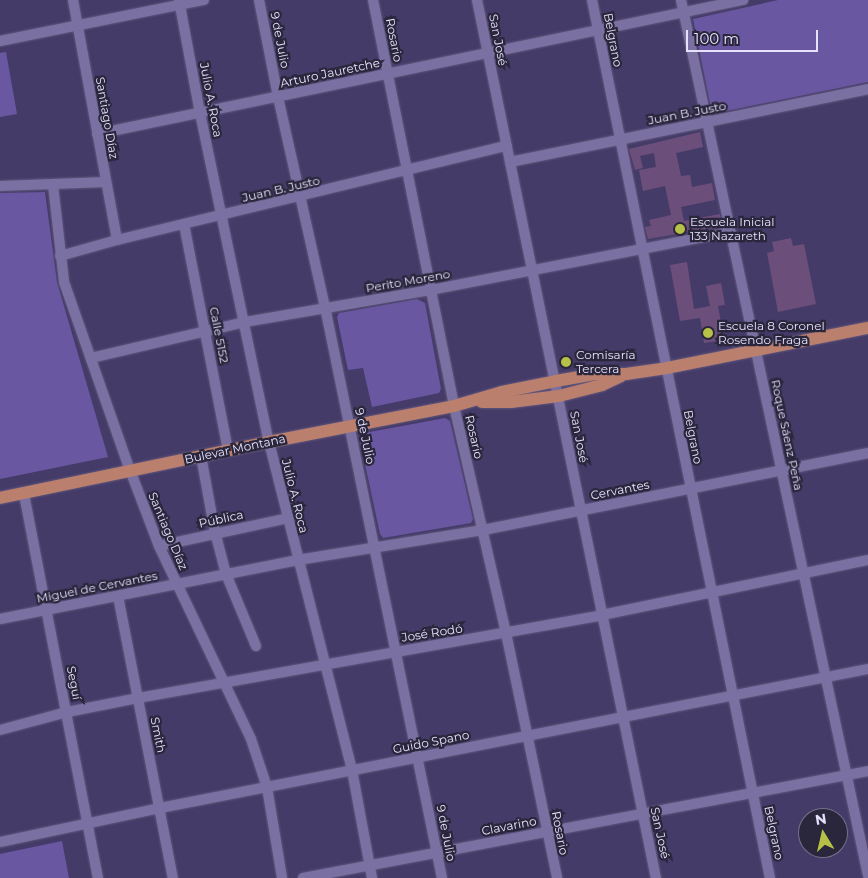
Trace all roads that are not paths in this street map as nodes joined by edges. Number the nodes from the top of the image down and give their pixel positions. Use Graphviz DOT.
graph roads {
  1 [pos="73,0"];
  2 [pos="204,0"];
  3 [pos="259,0"];
  4 [pos="373,0"];
  5 [pos="477,0"];
  6 [pos="592,0"];
  7 [pos="681,0"];
  8 [pos="743,0"];
  9 [pos="180,3"];
  10 [pos="683,12"];
  11 [pos="78,26"];
  12 [pos="598,30"];
  13 [pos="0,41"];
  14 [pos="488,53"];
  15 [pos="388,74"];
  16 [pos="868,89"];
  17 [pos="278,97"];
  18 [pos="200,113"];
  19 [pos="707,122"];
  20 [pos="98,134"];
  21 [pos="620,139"];
  22 [pos="507,146"];
  23 [pos="510,162"];
  24 [pos="407,171"];
  25 [pos="106,182"];
  26 [pos="53,185"];
  27 [pos="0,186"];
  28 [pos="300,198"];
  29 [pos="222,215"];
  30 [pos="184,224"];
  31 [pos="730,232"];
  32 [pos="117,240"];
  33 [pos="643,249"];
  34 [pos="60,256"];
  35 [pos="532,270"];
  36 [pos="431,290"];
  37 [pos="326,307"];
  38 [pos="245,322"];
  39 [pos="868,328"];
  40 [pos="205,332"];
  41 [pos="756,350"];
  42 [pos="91,358"];
  43 [pos="667,368"];
  44 [pos="626,374"];
  45 [pos="556,381"];
  46 [pos="559,396"];
  47 [pos="470,402"];
  48 [pos="454,406"];
  49 [pos="350,426"];
  50 [pos="269,442"];
  51 [pos="228,450"];
  52 [pos="868,453"];
  53 [pos="201,456"];
  54 [pos="130,470"];
  55 [pos="782,470"];
  56 [pos="691,489"];
  57 [pos="24,494"];
  58 [pos="0,498"];
  59 [pos="581,511"];
  60 [pos="288,518"];
  61 [pos="483,530"];
  62 [pos="215,532"];
  63 [pos="159,546"];
  64 [pos="375,546"];
  65 [pos="298,560"];
  66 [pos="868,560"];
  67 [pos="226,574"];
  68 [pos="804,574"];
  69 [pos="178,584"];
  70 [pos="712,592"];
  71 [pos="118,596"];
  72 [pos="47,609"];
  73 [pos="602,615"];
  74 [pos="0,619"];
  75 [pos="506,633"];
  76 [pos="256,646"];
  77 [pos="396,651"];
  78 [pos="327,664"];
  79 [pos="868,669"];
  80 [pos="826,677"];
  81 [pos="225,682"];
  82 [pos="733,695"];
  83 [pos="138,698"];
  84 [pos="67,712"];
  85 [pos="623,717"];
  86 [pos="0,730"];
  87 [pos="529,736"];
  88 [pos="418,757"];
  89 [pos="352,770"];
  90 [pos="868,771"];
  91 [pos="847,775"];
  92 [pos="267,787"];
  93 [pos="753,793"];
  94 [pos="160,808"];
  95 [pos="642,813"];
  96 [pos="88,824"];
  97 [pos="547,831"];
  98 [pos="0,842"];
  99 [pos="438,852"];
  100 [pos="370,864"];
  101 [pos="868,875"];
  102 [pos="98,878"];
  103 [pos="173,878"];
  104 [pos="282,878"];
  105 [pos="303,878"];
  106 [pos="372,878"];
  107 [pos="442,878"];
  108 [pos="557,878"];
  109 [pos="656,878"];
  110 [pos="770,878"];
  1 -- 11 [label="street, Santiago Díaz"];
  2 -- 9 [label="street"];
  3 -- 17 [label="street, 9 de Julio"];
  4 -- 15 [label="street, Rosario"];
  5 -- 14 [label="street, San José"];
  6 -- 12 [label="street, Belgrano"];
  7 -- 10 [label="street, Roque Sáenz Peña"];
  8 -- 10 [label="street, Arturo Jauretche"];
  9 -- 11 [label="street"];
  9 -- 18 [label="street, Julio A. Roca"];
  10 -- 12 [label="street, Arturo Jauretche"];
  10 -- 19 [label="street, Roque Sáenz Peña"];
  11 -- 13 [label="street"];
  11 -- 20 [label="street, Santiago Díaz"];
  12 -- 14 [label="street, Arturo Jauretche"];
  12 -- 21 [label="street, Belgrano"];
  14 -- 15 [label="street, Arturo Jauretche"];
  14 -- 22 [label="street, San José"];
  15 -- 17 [label="street, Arturo Jauretche"];
  15 -- 24 [label="street, Rosario"];
  16 -- 19 [label="street, Juan B. Justo"];
  17 -- 18 [label="street, Arturo Jauretche"];
  17 -- 28 [label="street, 9 de Julio"];
  18 -- 20 [label="street, Arturo Jauretche"];
  18 -- 29 [label="street, Julio A. Roca"];
  19 -- 21 [label="street, Juan B. Justo"];
  19 -- 31 [label="street, Roque Sáenz Peña"];
  20 -- 25 [label="street, Santiago Díaz"];
  21 -- 23 [label="street, Juan B. Justo"];
  21 -- 33 [label="street, Belgrano"];
  22 -- 23 [label="street, San José"];
  22 -- 24 [label="street, Juan B. Justo"];
  23 -- 35 [label="street, San José"];
  24 -- 28 [label="street, Juan B. Justo"];
  24 -- 36 [label="street, Rosario"];
  25 -- 26 [label="street"];
  25 -- 32 [label="street, Santiago Díaz"];
  26 -- 27 [label="street"];
  26 -- 34 [label="street, Santiago Díaz"];
  28 -- 29 [label="street, Juan B. Justo"];
  28 -- 37 [label="street, 9 de Julio"];
  29 -- 30 [label="street, Juan B. Justo"];
  29 -- 38 [label="street, Julio A. Roca"];
  30 -- 32 [label="street, Juan B. Justo"];
  30 -- 40 [label="street, Calle 5152"];
  31 -- 33 [label="street, Perito Moreno"];
  31 -- 41 [label="street, Roque Sáenz Peña"];
  32 -- 34 [label="street, Juan B. Justo"];
  33 -- 35 [label="street, Perito Moreno"];
  33 -- 43 [label="street, Belgrano"];
  34 -- 42 [label="street, Santiago Díaz"];
  35 -- 36 [label="street, Perito Moreno"];
  35 -- 45 [label="street, San José"];
  36 -- 37 [label="street, Perito Moreno"];
  36 -- 48 [label="street, Rosario"];
  37 -- 38 [label="street, Perito Moreno"];
  37 -- 49 [label="street, 9 de Julio"];
  38 -- 40 [label="street, Perito Moreno"];
  38 -- 50 [label="street, Julio A. Roca"];
  39 -- 41 [label="main road, Bulevar Montana"];
  40 -- 42 [label="street, Perito Moreno"];
  40 -- 51 [label="street, Calle 5152"];
  41 -- 43 [label="main road, Bulevar Montana"];
  41 -- 55 [label="street, Roque Sáenz Peña"];
  42 -- 54 [label="street, Santiago Díaz"];
  43 -- 44 [label="main road, Bulevar Montana"];
  43 -- 56 [label="street, Belgrano"];
  44 -- 45 [label="main road, Bulevar Montana"];
  44 -- 46 [label="main road, Bulevar Montana"];
  45 -- 46 [label="street, San José"];
  45 -- 47 [label="main road, Bulevar Montana"];
  46 -- 47 [label="main road, Bulevar Montana"];
  46 -- 59 [label="street, San José"];
  47 -- 48 [label="main road, Bulevar Montana"];
  48 -- 49 [label="main road, Bulevar Montana"];
  48 -- 61 [label="street, Rosario"];
  49 -- 50 [label="main road, Bulevar Montana"];
  49 -- 64 [label="street, 9 de Julio"];
  50 -- 51 [label="main road, Bulevar Montana"];
  50 -- 60 [label="street, Julio A. Roca"];
  51 -- 53 [label="main road, Bulevar Montana"];
  52 -- 55 [label="street, Cervantes"];
  53 -- 54 [label="main road, Bulevar Montana"];
  53 -- 62 [label="street"];
  54 -- 57 [label="main road, Bulevar Montana"];
  54 -- 63 [label="street, Santiago Díaz"];
  55 -- 56 [label="street, Cervantes"];
  55 -- 68 [label="street, Roque Sáenz Peña"];
  56 -- 59 [label="street, Cervantes"];
  56 -- 70 [label="street, Belgrano"];
  57 -- 58 [label="main road, Bulevar Montana"];
  57 -- 72 [label="street, Seguí"];
  59 -- 61 [label="street, Cervantes"];
  59 -- 73 [label="street, San José"];
  60 -- 62 [label="street, Pública"];
  60 -- 65 [label="street, Julio A. Roca"];
  61 -- 64 [label="street, Cervantes"];
  61 -- 75 [label="street, Rosario"];
  62 -- 63 [label="street, Pública"];
  62 -- 67 [label="street"];
  63 -- 69 [label="street, Santiago Díaz"];
  64 -- 65 [label="street, Miguel de Cervantes"];
  64 -- 77 [label="street, 9 de Julio"];
  65 -- 67 [label="street, Miguel de Cervantes"];
  65 -- 78 [label="street, Julio A. Roca"];
  66 -- 68 [label="street, José Rodó"];
  67 -- 69 [label="street, Miguel de Cervantes"];
  67 -- 76 [label="street"];
  68 -- 70 [label="street, José Rodó"];
  68 -- 80 [label="street, Roque Sáenz Peña"];
  69 -- 71 [label="street, Miguel de Cervantes"];
  69 -- 81 [label="street, Santiago Díaz"];
  70 -- 73 [label="street, José Rodó"];
  70 -- 82 [label="street, Belgrano"];
  71 -- 72 [label="street, Miguel de Cervantes"];
  71 -- 83 [label="street, Smith"];
  72 -- 74 [label="street, Miguel de Cervantes"];
  72 -- 84 [label="street, Seguí"];
  73 -- 75 [label="street, José Rodó"];
  73 -- 85 [label="street, San José"];
  75 -- 77 [label="street, José Rodó"];
  75 -- 87 [label="street, Rosario"];
  77 -- 78 [label="street, José Rodó"];
  77 -- 88 [label="street, 9 de Julio"];
  78 -- 81 [label="street, José Rodó"];
  78 -- 89 [label="street, Julio A. Roca"];
  79 -- 80 [label="street, Guido Spano"];
  80 -- 82 [label="street, Guido Spano"];
  80 -- 91 [label="street, Roque Sáenz Peña"];
  81 -- 83 [label="street, José Rodó"];
  81 -- 92 [label="street, Santiago Díaz"];
  82 -- 85 [label="street, Guido Spano"];
  82 -- 93 [label="street, Belgrano"];
  83 -- 84 [label="street, José Rodó"];
  83 -- 94 [label="street, Smith"];
  84 -- 86 [label="street, José Rodó"];
  84 -- 96 [label="street, Seguí"];
  85 -- 87 [label="street, Guido Spano"];
  85 -- 95 [label="street, San José"];
  87 -- 88 [label="street, Guido Spano"];
  87 -- 97 [label="street, Rosario"];
  88 -- 89 [label="street, Guido Spano"];
  88 -- 99 [label="street, 9 de Julio"];
  89 -- 92 [label="street, Guido Spano"];
  89 -- 100 [label="street, Julio A. Roca"];
  90 -- 91 [label="street, Clavarino"];
  91 -- 93 [label="street, Clavarino"];
  91 -- 101 [label="street, Roque Sáenz Peña"];
  92 -- 94 [label="street, Guido Spano"];
  92 -- 104 [label="street, Santiago Díaz"];
  93 -- 95 [label="street, Clavarino"];
  93 -- 110 [label="street, Belgrano"];
  94 -- 96 [label="street, Guido Spano"];
  94 -- 103 [label="street, Smith"];
  95 -- 97 [label="street, Clavarino"];
  95 -- 109 [label="street, San José"];
  96 -- 98 [label="street, Guido Spano"];
  96 -- 102 [label="street, Seguí"];
  97 -- 99 [label="street, Clavarino"];
  97 -- 108 [label="street, Rosario"];
  99 -- 100 [label="street, Clavarino"];
  99 -- 107 [label="street, 9 de Julio"];
  100 -- 105 [label="street, Clavarino"];
  100 -- 106 [label="street, Julio A. Roca"];
}
